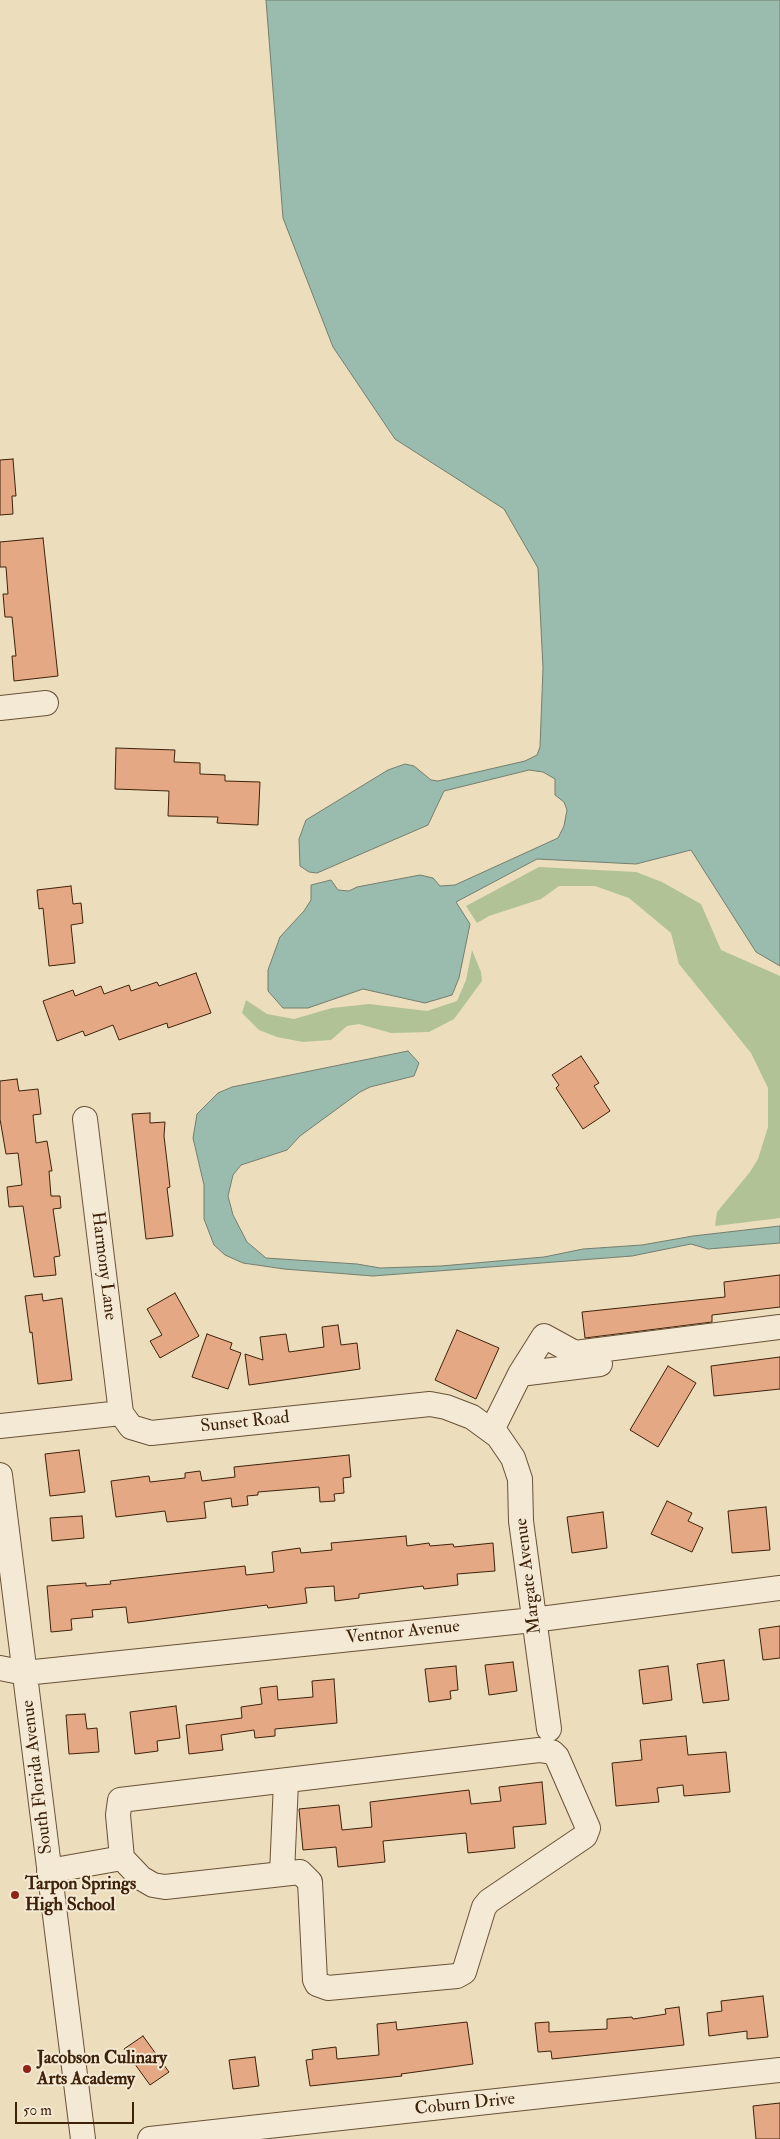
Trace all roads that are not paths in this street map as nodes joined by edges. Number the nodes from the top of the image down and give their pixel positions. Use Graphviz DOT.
graph roads {
  1 [pos="46,703"];
  2 [pos="0,708"];
  3 [pos="85,1119"];
  4 [pos="780,1327"];
  5 [pos="780,1342"];
  6 [pos="520,1374"];
  7 [pos="121,1413"];
  8 [pos="0,1426"];
  9 [pos="492,1430"];
  10 [pos="0,1476"];
  11 [pos="780,1588"];
  12 [pos="534,1620"];
  13 [pos="0,1668"];
  14 [pos="25,1673"];
  15 [pos="549,1729"];
  16 [pos="286,1782"];
  17 [pos="122,1858"];
  18 [pos="49,1870"];
  19 [pos="282,1874"];
  20 [pos="780,2070"];
  21 [pos="83,2139"];
  22 [pos="150,2139"];
  1 -- 2 [label="street"];
  3 -- 7 [label="street, Harmony Lane"];
  4 -- 6 [label="street"];
  5 -- 6 [label="street"];
  6 -- 9 [label="street"];
  7 -- 8 [label="street"];
  7 -- 9 [label="street, Sunset Road"];
  9 -- 12 [label="street, Margate Avenue"];
  10 -- 14 [label="street, South Florida Avenue"];
  11 -- 12 [label="street, Ventnor Avenue"];
  12 -- 14 [label="street, Ventnor Avenue"];
  12 -- 15 [label="street, Margate Avenue"];
  13 -- 14 [label="street, Ventnor Avenue"];
  14 -- 18 [label="street, South Florida Avenue"];
  16 -- 17 [label="street"];
  16 -- 19 [label="street"];
  16 -- 19 [label="street"];
  17 -- 18 [label="street"];
  17 -- 19 [label="street"];
  18 -- 21 [label="street, South Florida Avenue"];
  20 -- 22 [label="street, Coburn Drive"];
}
